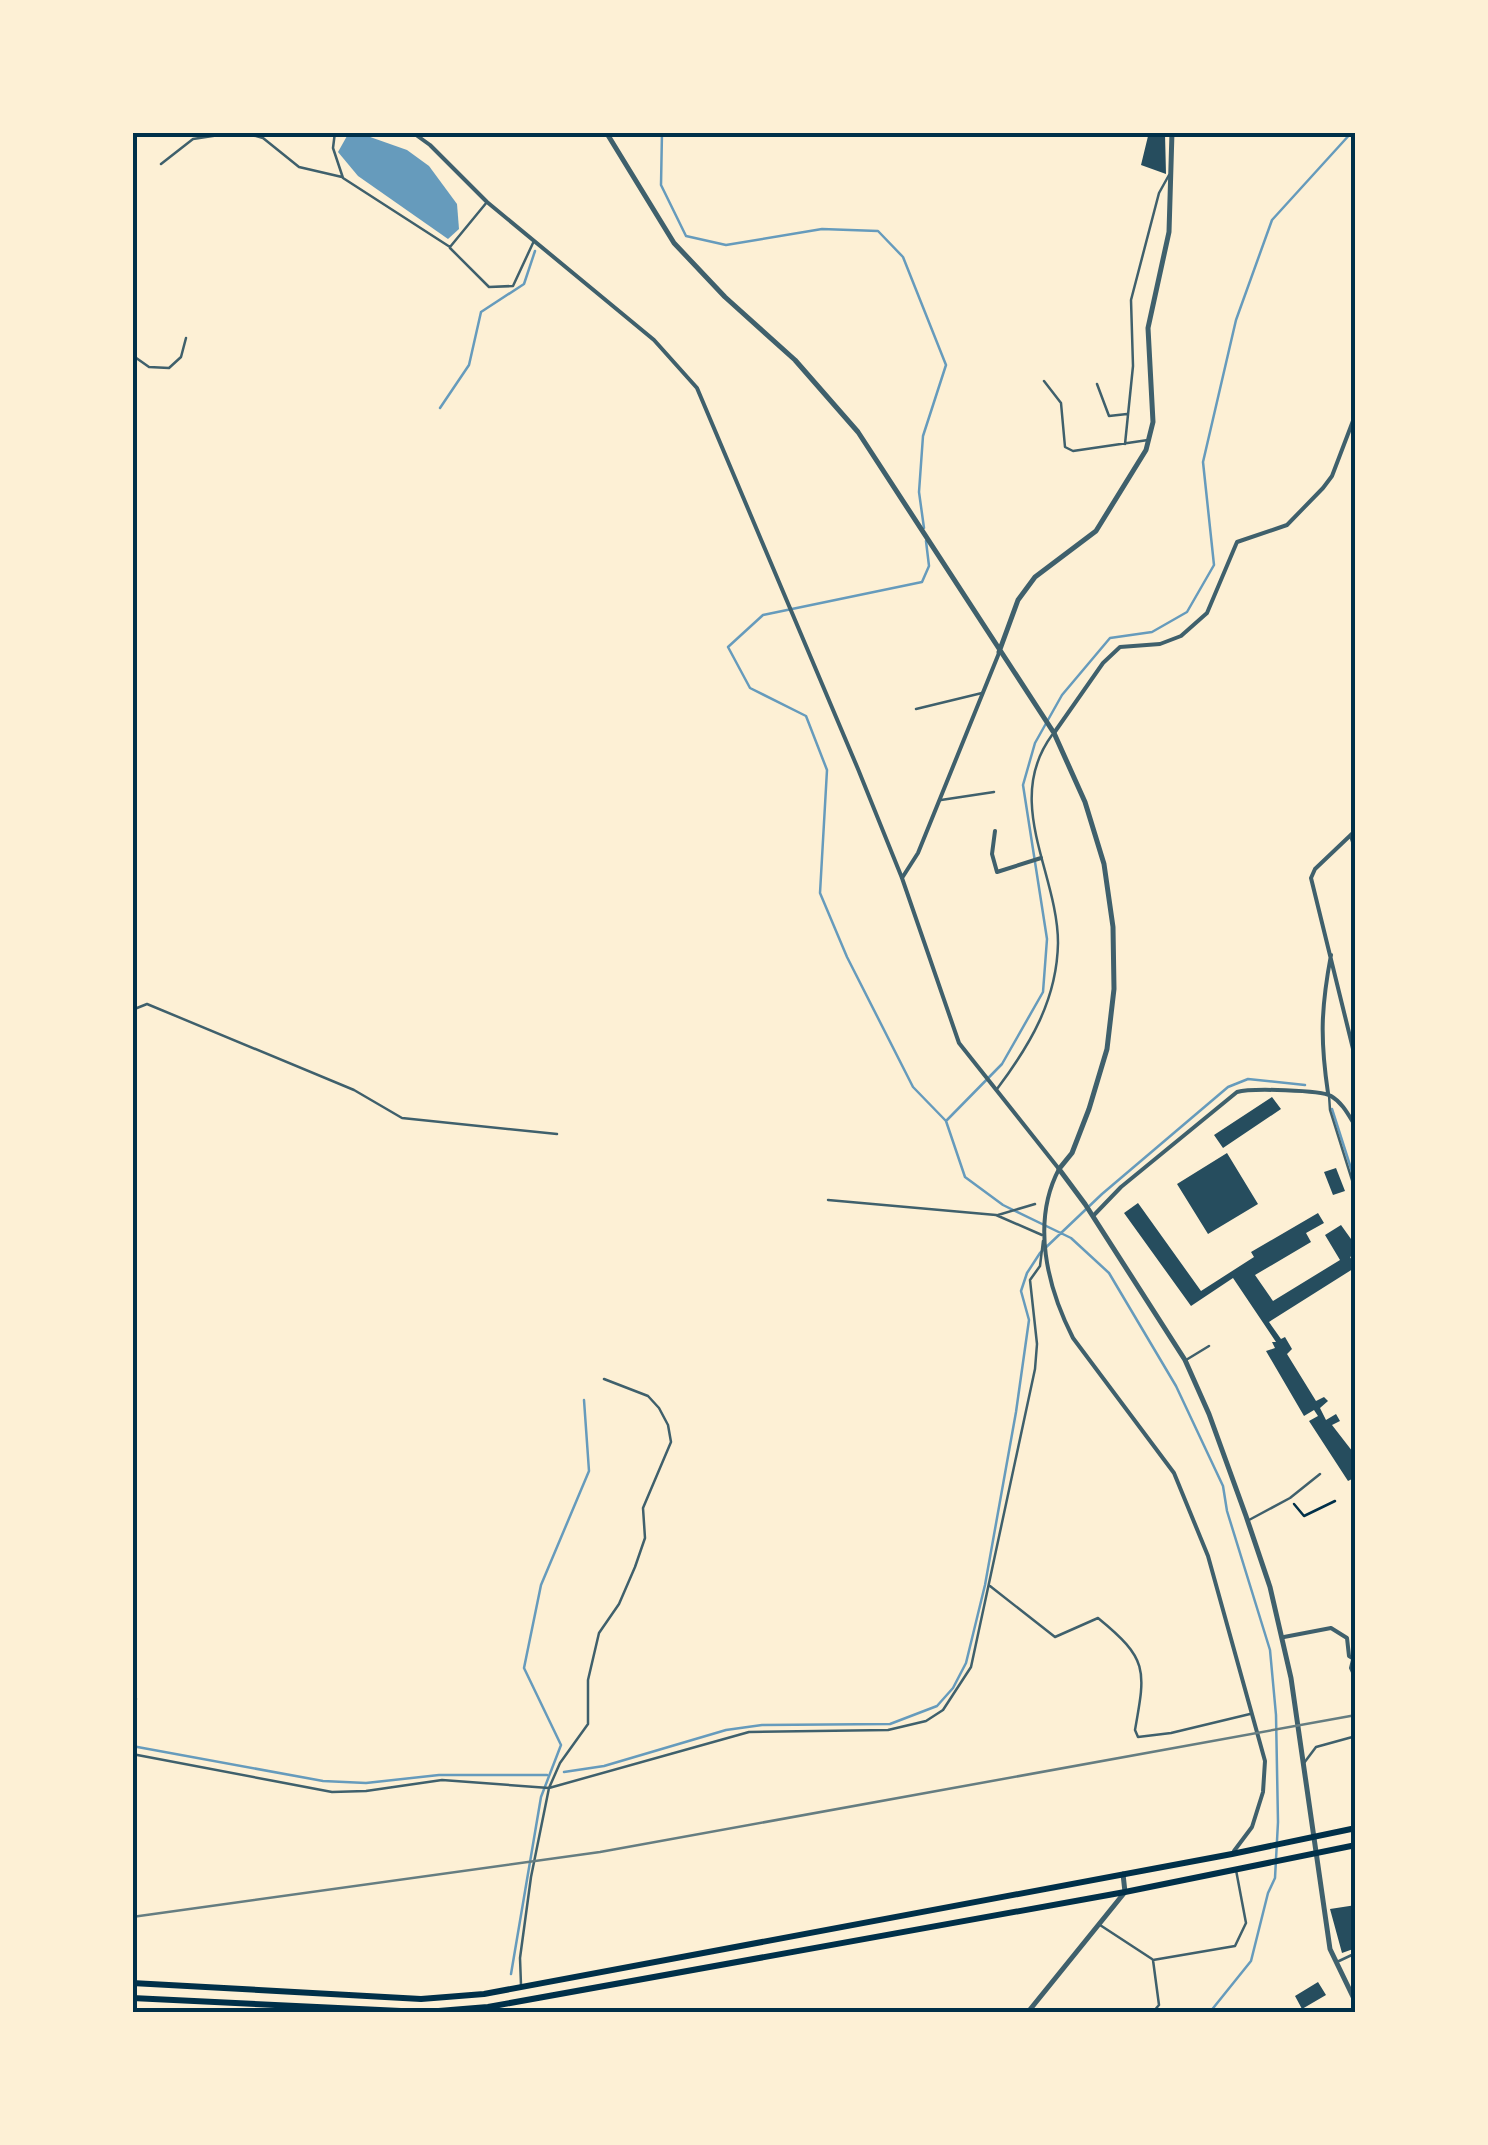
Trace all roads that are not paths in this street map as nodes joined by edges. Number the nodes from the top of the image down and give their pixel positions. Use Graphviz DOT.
graph roads {
  1 [pos="191,132"];
  2 [pos="240,132"];
  3 [pos="335,132"];
  4 [pos="412,132"];
  5 [pos="606,132"];
  6 [pos="1172,132"];
  7 [pos="193,139"];
  8 [pos="161,164"];
  9 [pos="1170,174"];
  10 [pos="344,178"];
  11 [pos="487,202"];
  12 [pos="534,241"];
  13 [pos="450,247"];
  14 [pos="186,338"];
  15 [pos="132,355"];
  16 [pos="1044,381"];
  17 [pos="1097,384"];
  18 [pos="1356,413"];
  19 [pos="1128,414"];
  20 [pos="1149,440"];
  21 [pos="1125,444"];
  22 [pos="999,652"];
  23 [pos="984,693"];
  24 [pos="916,709"];
  25 [pos="1054,733"];
  26 [pos="994,792"];
  27 [pos="940,800"];
  28 [pos="995,831"];
  29 [pos="1353,832"];
  30 [pos="1356,851"];
  31 [pos="1041,858"];
  32 [pos="902,878"];
  33 [pos="1331,952"];
  34 [pos="132,1010"];
  35 [pos="1356,1061"];
  36 [pos="996,1090"];
  37 [pos="1328,1093"];
  38 [pos="1356,1127"];
  39 [pos="557,1134"];
  40 [pos="1059,1169"];
  41 [pos="1356,1193"];
  42 [pos="828,1200"];
  43 [pos="1035,1204"];
  44 [pos="996,1215"];
  45 [pos="1093,1217"];
  46 [pos="1044,1236"];
  47 [pos="1209,1346"];
  48 [pos="1185,1360"];
  49 [pos="604,1379"];
  50 [pos="1320,1474"];
  51 [pos="1248,1521"];
  52 [pos="990,1586"];
  53 [pos="1282,1638"];
  54 [pos="1355,1659"];
  55 [pos="1356,1679"];
  56 [pos="1252,1713"];
  57 [pos="1356,1736"];
  58 [pos="132,1754"];
  59 [pos="1303,1764"];
  60 [pos="549,1788"];
  61 [pos="1356,1828"];
  62 [pos="1315,1837"];
  63 [pos="1356,1845"];
  64 [pos="1232,1854"];
  65 [pos="1316,1854"];
  66 [pos="1236,1868"];
  67 [pos="1123,1872"];
  68 [pos="1124,1892"];
  69 [pos="1099,1924"];
  70 [pos="1356,1953"];
  71 [pos="1153,1960"];
  72 [pos="1336,1962"];
  73 [pos="132,1982"];
  74 [pos="521,1986"];
  75 [pos="132,1998"];
  76 [pos="421,1999"];
  77 [pos="1356,2002"];
  78 [pos="363,2011"];
  79 [pos="424,2012"];
  80 [pos="1028,2012"];
  81 [pos="1153,2012"];
  1 -- 7 [label="lane"];
  2 -- 7 [label="lane"];
  2 -- 10 [label="lane"];
  3 -- 10 [label="lane"];
  4 -- 11 [label="street"];
  5 -- 22 [label="street"];
  6 -- 9 [label="street"];
  7 -- 8 [label="lane"];
  9 -- 19 [label="lane"];
  9 -- 20 [label="street"];
  10 -- 13 [label="lane"];
  11 -- 12 [label="street"];
  11 -- 13 [label="lane"];
  12 -- 13 [label="lane"];
  12 -- 32 [label="street"];
  14 -- 15 [label="lane"];
  16 -- 21 [label="lane"];
  17 -- 19 [label="lane"];
  18 -- 25 [label="street"];
  19 -- 21 [label="lane"];
  20 -- 21 [label="lane"];
  20 -- 22 [label="street"];
  22 -- 23 [label="street"];
  22 -- 25 [label="street"];
  23 -- 24 [label="lane"];
  23 -- 27 [label="street"];
  25 -- 31 [label="lane"];
  25 -- 40 [label="street"];
  26 -- 27 [label="lane"];
  27 -- 32 [label="street"];
  28 -- 31 [label="street"];
  29 -- 30 [label="street"];
  29 -- 33 [label="street"];
  31 -- 36 [label="lane"];
  32 -- 36 [label="street"];
  33 -- 35 [label="street"];
  33 -- 37 [label="street"];
  34 -- 39 [label="lane"];
  36 -- 40 [label="street"];
  37 -- 38 [label="street"];
  37 -- 41 [label="lane"];
  37 -- 45 [label="street"];
  40 -- 45 [label="street"];
  40 -- 46 [label="street"];
  42 -- 44 [label="lane"];
  43 -- 44 [label="lane"];
  44 -- 46 [label="lane"];
  45 -- 48 [label="street"];
  46 -- 52 [label="lane"];
  46 -- 56 [label="street"];
  47 -- 48 [label="lane"];
  48 -- 51 [label="street"];
  49 -- 60 [label="lane"];
  50 -- 51 [label="lane"];
  51 -- 53 [label="street"];
  52 -- 56 [label="lane"];
  52 -- 60 [label="lane"];
  53 -- 54 [label="street"];
  53 -- 59 [label="street"];
  54 -- 55 [label="street"];
  56 -- 64 [label="street"];
  57 -- 59 [label="lane"];
  58 -- 60 [label="lane"];
  59 -- 62 [label="street"];
  60 -- 74 [label="lane"];
  61 -- 62 [label="main road"];
  62 -- 64 [label="main road"];
  62 -- 65 [label="street"];
  63 -- 65 [label="main road"];
  64 -- 67 [label="main road"];
  65 -- 66 [label="main road"];
  65 -- 72 [label="street"];
  66 -- 68 [label="main road"];
  66 -- 71 [label="lane"];
  67 -- 68 [label="street"];
  67 -- 74 [label="main road"];
  68 -- 69 [label="street"];
  68 -- 79 [label="main road"];
  69 -- 71 [label="lane"];
  69 -- 80 [label="street"];
  70 -- 72 [label="lane"];
  71 -- 81 [label="lane"];
  72 -- 77 [label="street"];
  73 -- 76 [label="main road"];
  74 -- 76 [label="main road"];
  75 -- 78 [label="main road"];
  76 -- 79 [label="street"];
  78 -- 79 [label="main road"];
}
